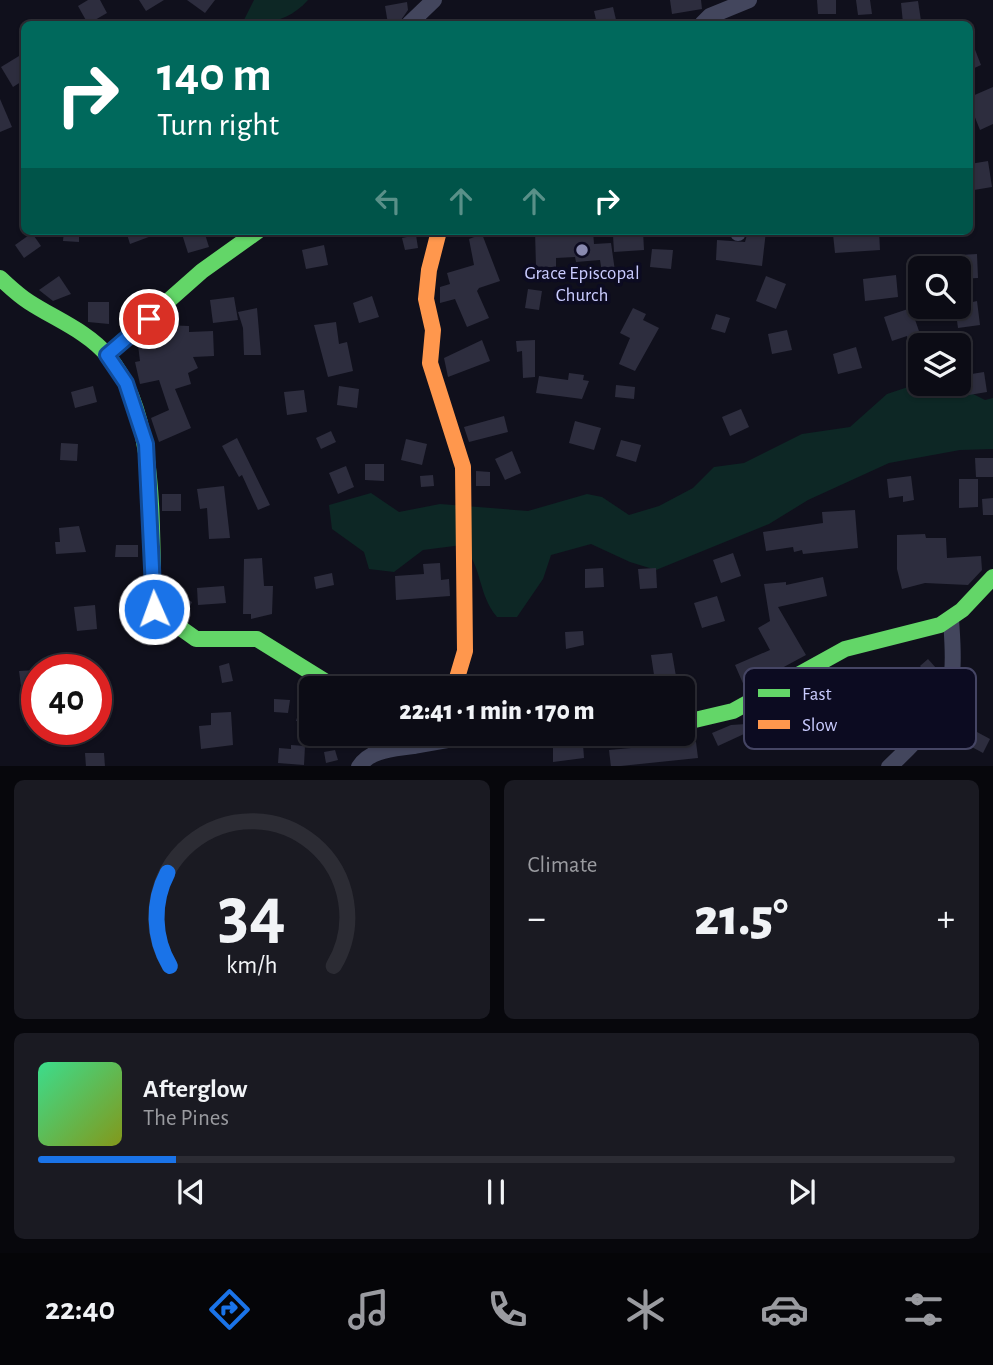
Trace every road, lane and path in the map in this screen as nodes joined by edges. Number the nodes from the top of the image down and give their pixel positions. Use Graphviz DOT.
graph roads {
  1 [pos="434,0"];
  2 [pos="749,0"];
  3 [pos="726,17"];
  4 [pos="412,21"];
  5 [pos="705,21"];
  6 [pos="252,235"];
  7 [pos="438,235"];
  8 [pos="0,278"];
  9 [pos="107,355"];
  10 [pos="993,576"];
  11 [pos="951,619"];
  12 [pos="811,668"];
  13 [pos="952,668"];
  14 [pos="317,676"];
  15 [pos="458,676"];
  16 [pos="744,706"];
  17 [pos="695,721"];
  18 [pos="396,746"];
  19 [pos="908,749"];
  20 [pos="359,766"];
  21 [pos="889,766"];
  1 -- 4 [label="street"];
  2 -- 3 [label="street"];
  3 -- 5 [label="street"];
  6 -- 9 [label="street"];
  7 -- 15 [label="street"];
  8 -- 9 [label="street"];
  9 -- 14 [label="street"];
  10 -- 11 [label="street"];
  11 -- 12 [label="street"];
  11 -- 13 [label="street"];
  16 -- 17 [label="street"];
  18 -- 20 [label="street"];
  19 -- 21 [label="street"];
}
